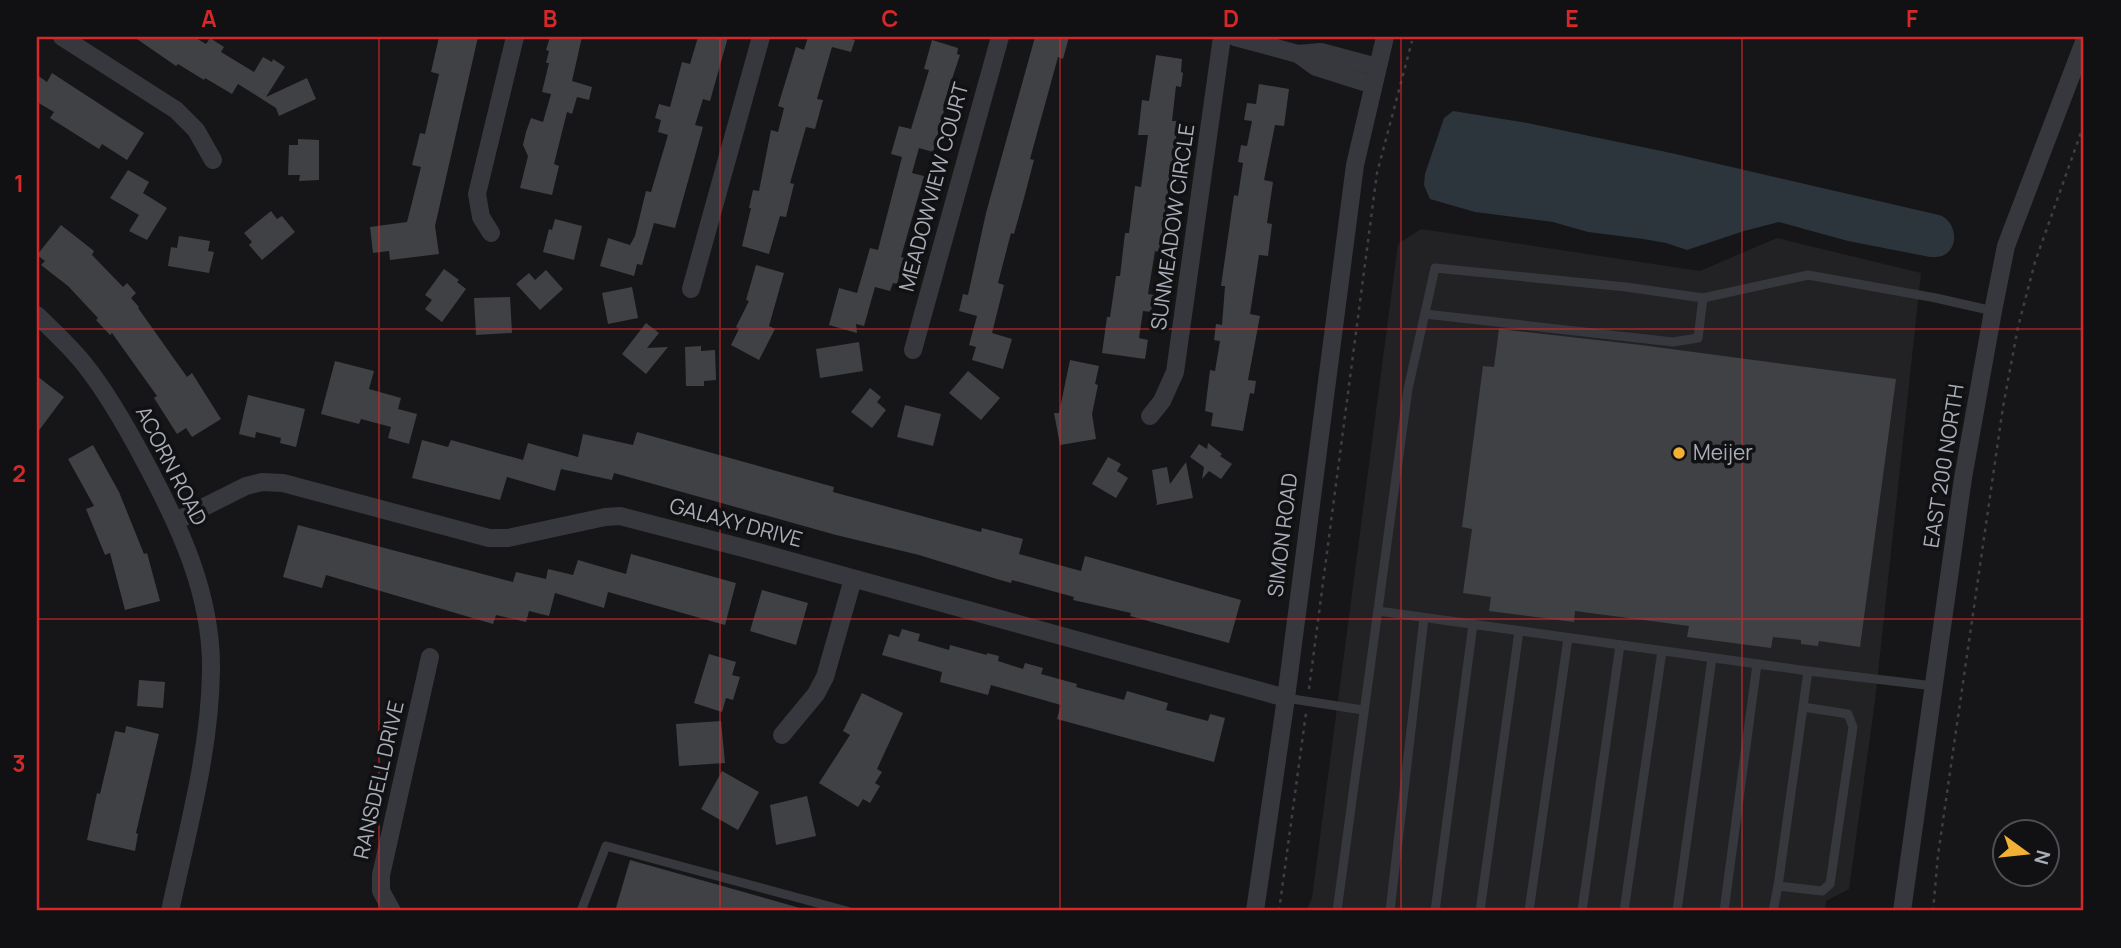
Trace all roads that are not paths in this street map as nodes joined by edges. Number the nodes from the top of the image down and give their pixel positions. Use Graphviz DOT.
graph roads {
  1 [pos="62,37"];
  2 [pos="514,37"];
  3 [pos="761,37"];
  4 [pos="1000,37"];
  5 [pos="1222,37"];
  6 [pos="1235,37"];
  7 [pos="1385,37"];
  8 [pos="2084,42"];
  9 [pos="1375,76"];
  10 [pos="213,160"];
  11 [pos="491,233"];
  12 [pos="691,289"];
  13 [pos="1703,298"];
  14 [pos="1993,311"];
  15 [pos="1424,314"];
  16 [pos="38,318"];
  17 [pos="913,350"];
  18 [pos="1150,416"];
  19 [pos="176,521"];
  20 [pos="853,579"];
  21 [pos="1378,611"];
  22 [pos="1424,618"];
  23 [pos="1473,624"];
  24 [pos="1519,631"];
  25 [pos="1568,638"];
  26 [pos="1620,645"];
  27 [pos="1662,651"];
  28 [pos="430,657"];
  29 [pos="1712,658"];
  30 [pos="1757,664"];
  31 [pos="1808,671"];
  32 [pos="1934,686"];
  33 [pos="1286,698"];
  34 [pos="1803,707"];
  35 [pos="1363,710"];
  36 [pos="782,735"];
  37 [pos="1778,886"];
  38 [pos="813,907"];
  39 [pos="170,911"];
  40 [pos="392,911"];
  41 [pos="581,911"];
  42 [pos="847,911"];
  43 [pos="1255,911"];
  44 [pos="1337,911"];
  45 [pos="1390,911"];
  46 [pos="1435,911"];
  47 [pos="1480,911"];
  48 [pos="1529,911"];
  49 [pos="1582,911"];
  50 [pos="1624,911"];
  51 [pos="1677,911"];
  52 [pos="1724,911"];
  53 [pos="1773,911"];
  54 [pos="1902,911"];
  1 -- 10 [label="street"];
  2 -- 11 [label="street"];
  3 -- 12 [label="street"];
  4 -- 17 [label="street, MEADOWVIEW COURT"];
  5 -- 18 [label="street, SUNMEADOW CIRCLE"];
  6 -- 9 [label="street"];
  7 -- 9 [label="street, SIMON ROAD"];
  8 -- 14 [label="street, EAST 200 NORTH"];
  9 -- 33 [label="street, SIMON ROAD"];
  13 -- 14 [label="lane"];
  13 -- 15 [label="lane"];
  13 -- 15 [label="lane"];
  14 -- 32 [label="street, EAST 200 NORTH"];
  15 -- 21 [label="lane"];
  16 -- 19 [label="street, ACORN ROAD"];
  19 -- 20 [label="street, GALAXY DRIVE"];
  19 -- 39 [label="street, ACORN ROAD"];
  20 -- 33 [label="street, GALAXY DRIVE"];
  20 -- 36 [label="street"];
  21 -- 22 [label="lane"];
  21 -- 35 [label="lane"];
  22 -- 23 [label="lane"];
  22 -- 45 [label="lane"];
  23 -- 24 [label="lane"];
  23 -- 46 [label="lane"];
  24 -- 25 [label="lane"];
  24 -- 47 [label="lane"];
  25 -- 26 [label="lane"];
  25 -- 48 [label="lane"];
  26 -- 27 [label="lane"];
  26 -- 49 [label="lane"];
  27 -- 29 [label="lane"];
  27 -- 50 [label="lane"];
  28 -- 40 [label="street, RANSDELL DRIVE"];
  29 -- 30 [label="lane"];
  29 -- 51 [label="lane"];
  30 -- 31 [label="lane"];
  30 -- 52 [label="lane"];
  31 -- 32 [label="lane"];
  31 -- 34 [label="lane"];
  32 -- 54 [label="street, EAST 200 NORTH"];
  33 -- 35 [label="lane"];
  33 -- 43 [label="street, SIMON ROAD"];
  34 -- 37 [label="lane"];
  34 -- 37 [label="lane"];
  35 -- 44 [label="lane"];
  37 -- 53 [label="lane"];
  38 -- 41 [label="lane"];
  38 -- 42 [label="lane"];
}
